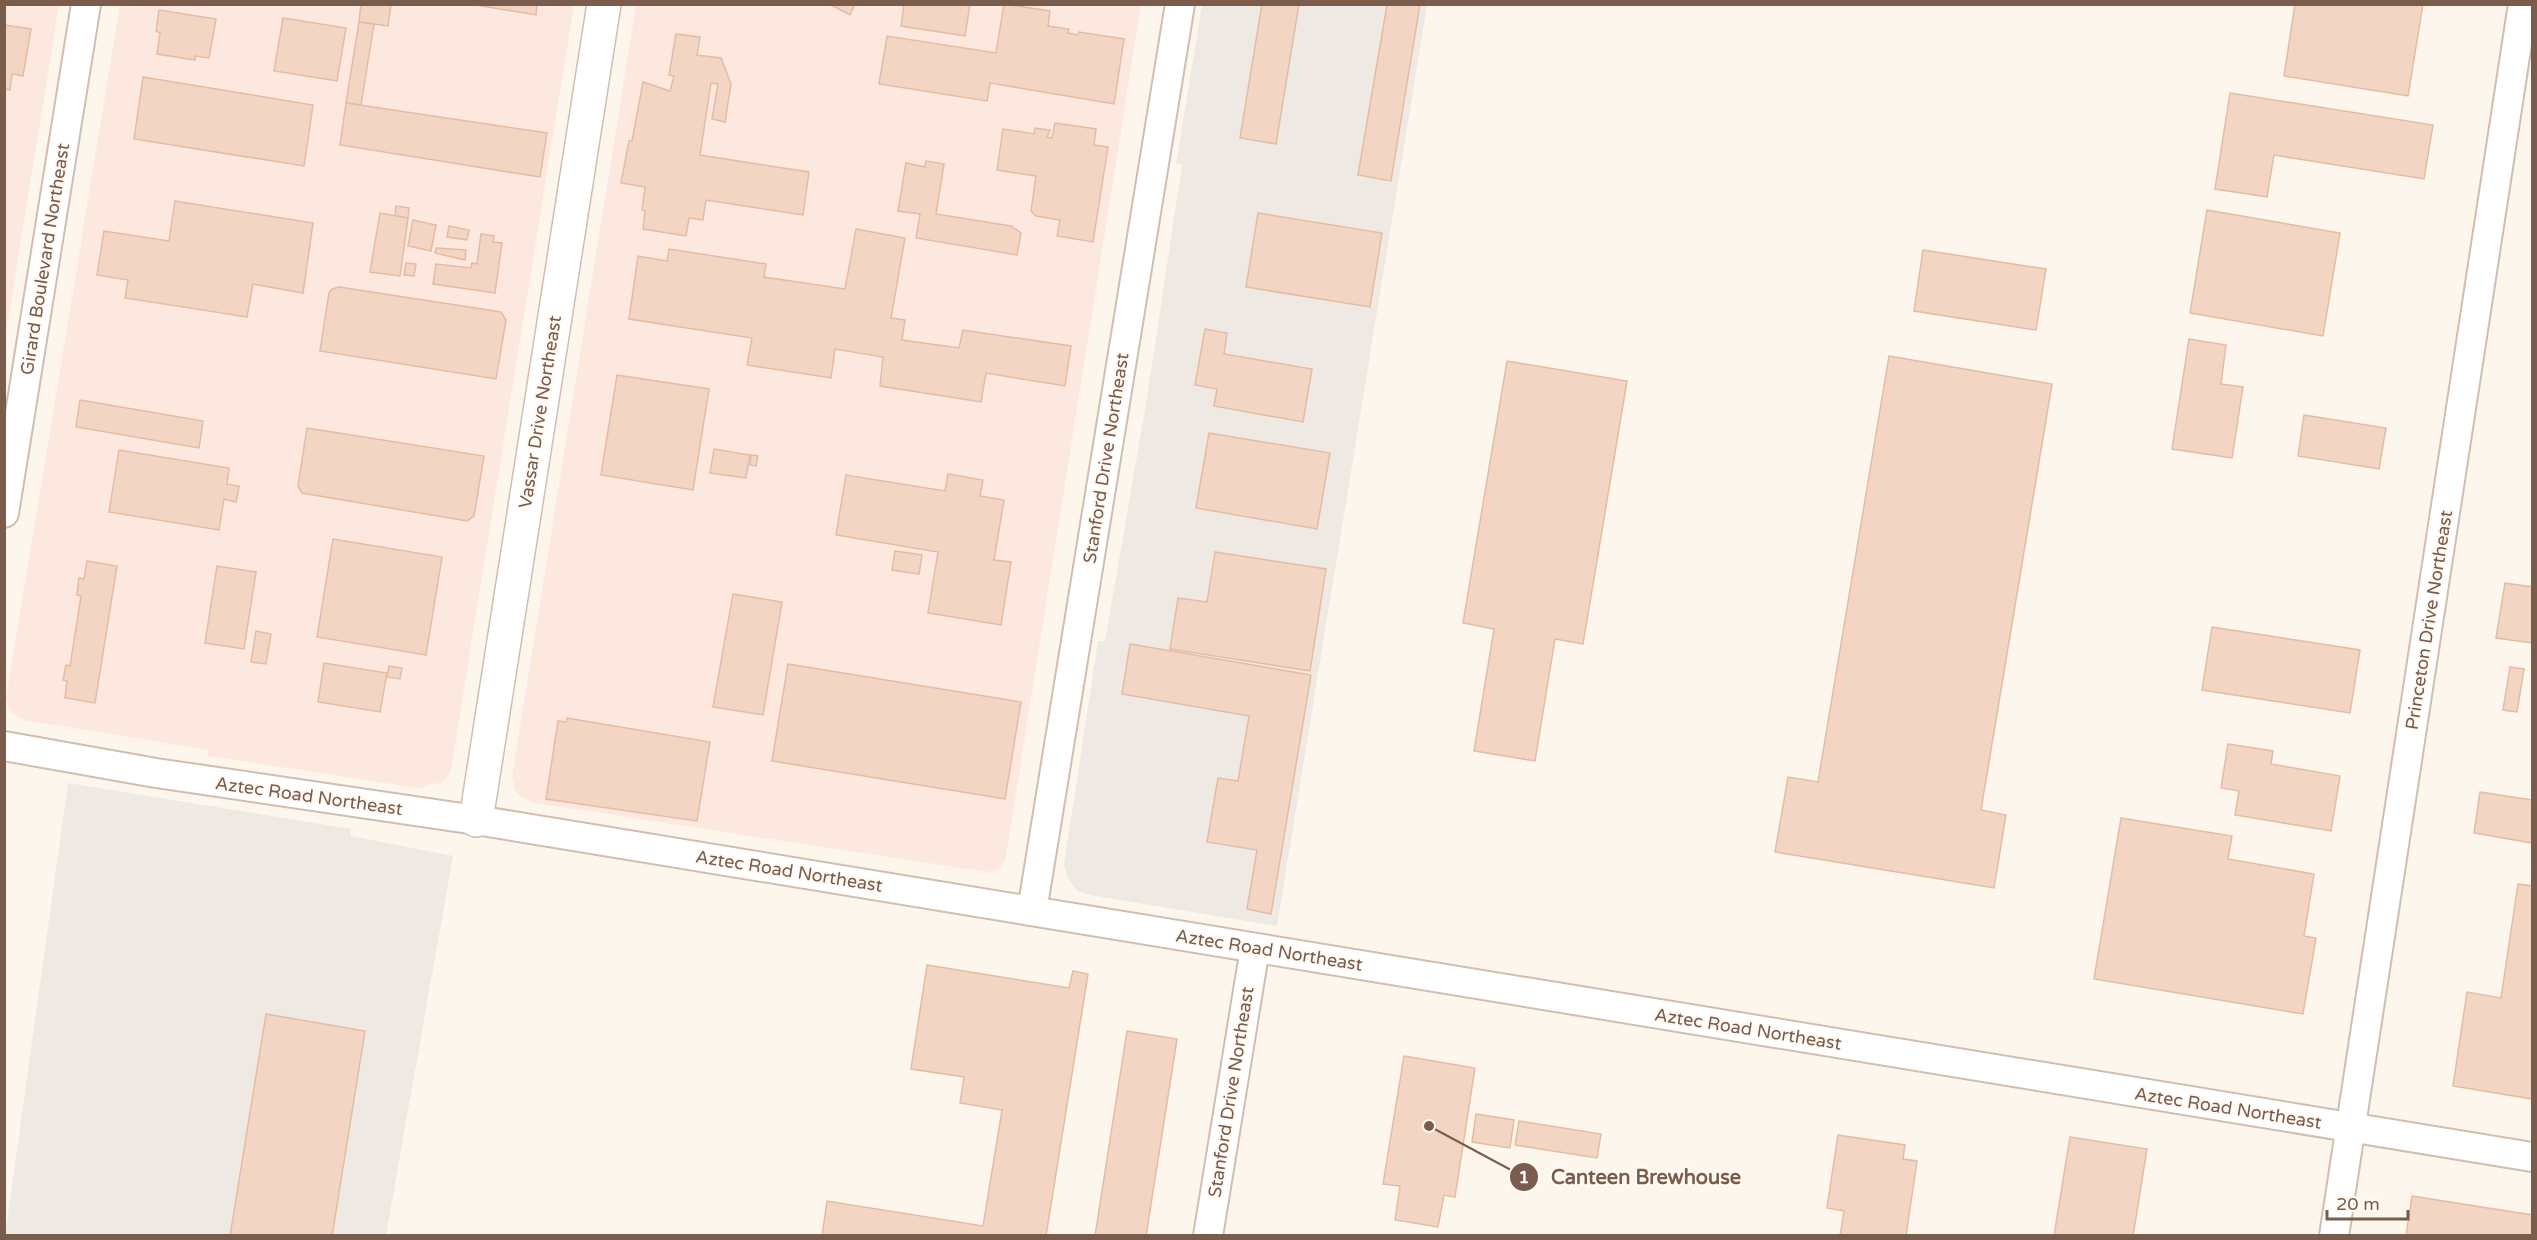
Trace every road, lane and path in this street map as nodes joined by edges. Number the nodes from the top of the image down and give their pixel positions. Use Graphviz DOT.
graph roads {
  1 [pos="86,4"];
  2 [pos="604,4"];
  3 [pos="1180,4"];
  4 [pos="2523,4"];
  5 [pos="4,513"];
  6 [pos="4,746"];
  7 [pos="476,820"];
  8 [pos="1032,911"];
  9 [pos="1255,948"];
  10 [pos="2351,1128"];
  11 [pos="2532,1157"];
  12 [pos="1208,1236"];
  13 [pos="2334,1236"];
  1 -- 5 [label="street, Girard Boulevard Northeast"];
  2 -- 7 [label="street, Vassar Drive Northeast"];
  3 -- 8 [label="street, Stanford Drive Northeast"];
  4 -- 10 [label="street, Princeton Drive Northeast"];
  6 -- 7 [label="street, Aztec Road Northeast"];
  7 -- 8 [label="street, Aztec Road Northeast"];
  8 -- 9 [label="street, Aztec Road Northeast"];
  9 -- 10 [label="street, Aztec Road Northeast"];
  9 -- 12 [label="street, Stanford Drive Northeast"];
  10 -- 11 [label="street, Aztec Road Northeast"];
  10 -- 13 [label="street, Princeton Drive Northeast"];
}
